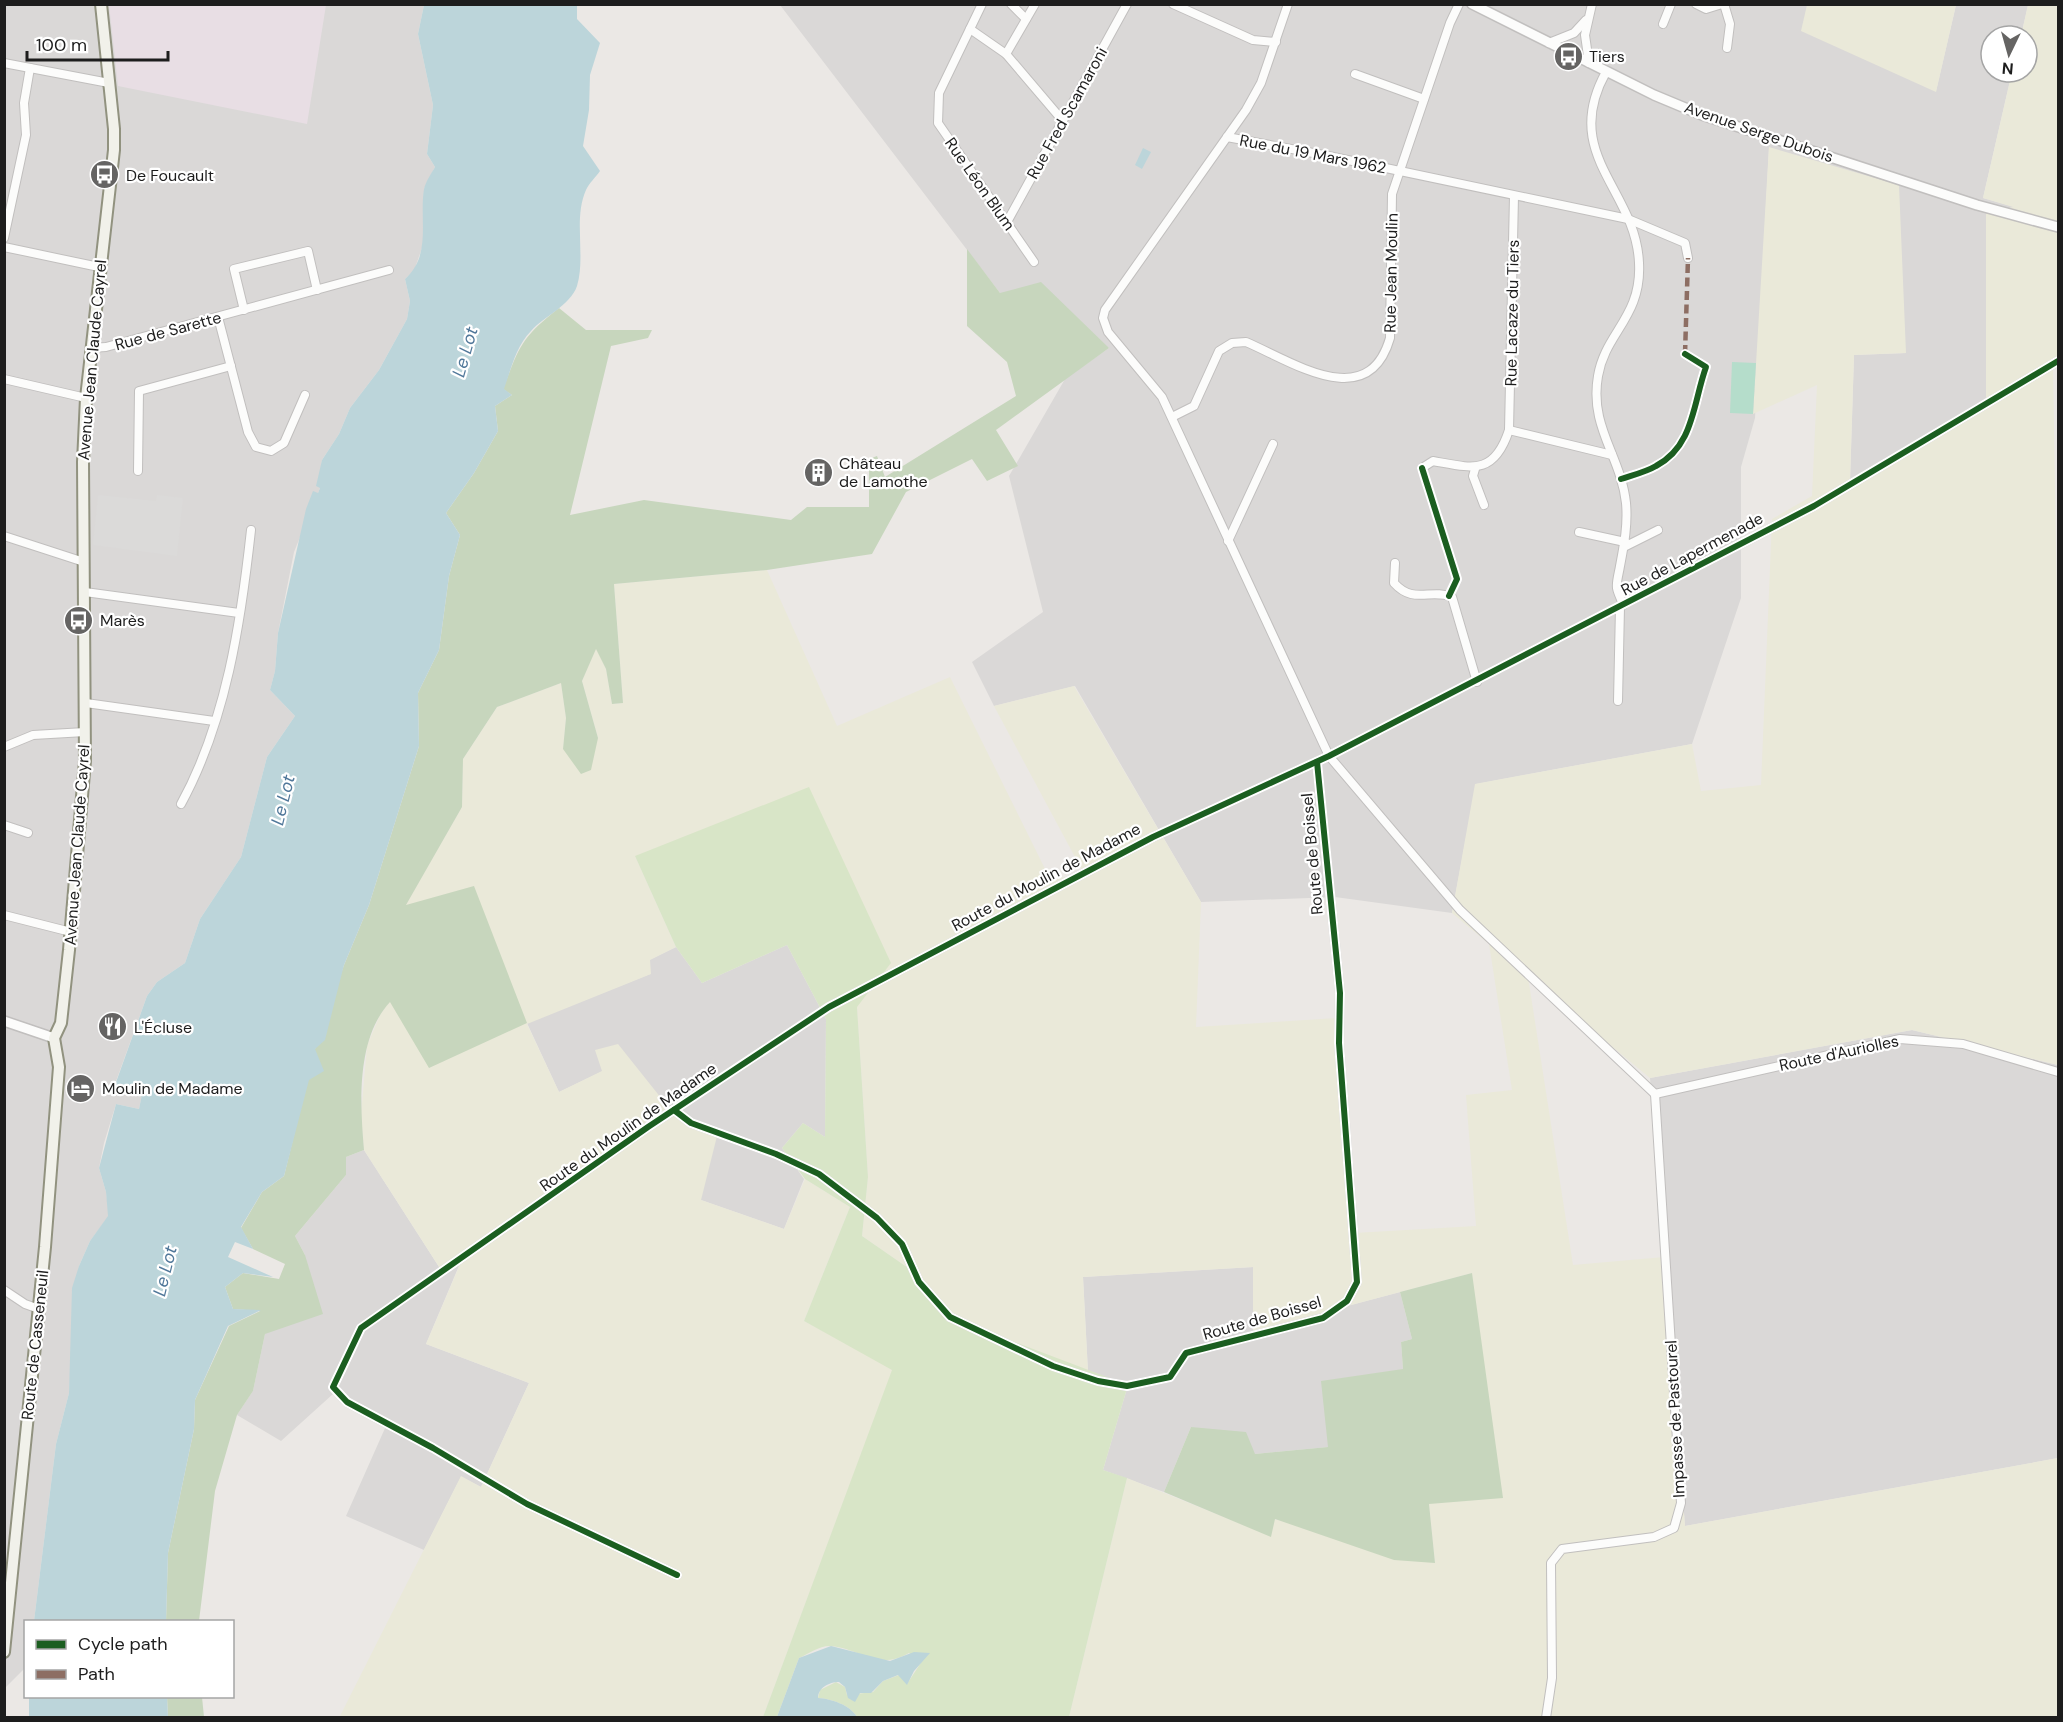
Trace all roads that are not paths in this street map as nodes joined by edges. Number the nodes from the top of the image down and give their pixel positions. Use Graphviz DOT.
graph roads {
  1 [pos="101,4"];
  2 [pos="982,4"];
  3 [pos="1011,4"];
  4 [pos="1035,4"];
  5 [pos="1127,4"];
  6 [pos="1173,4"];
  7 [pos="1288,4"];
  8 [pos="1459,4"];
  9 [pos="1472,4"];
  10 [pos="1592,4"];
  11 [pos="1671,4"];
  12 [pos="1696,4"];
  13 [pos="1723,4"];
  14 [pos="1026,19"];
  15 [pos="1586,20"];
  16 [pos="1663,24"];
  17 [pos="970,29"];
  18 [pos="1276,42"];
  19 [pos="1549,43"];
  20 [pos="1727,48"];
  21 [pos="1006,54"];
  22 [pos="4,63"];
  23 [pos="1589,63"];
  24 [pos="30,68"];
  25 [pos="1606,72"];
  26 [pos="1355,74"];
  27 [pos="109,84"];
  28 [pos="1425,99"];
  29 [pos="1063,121"];
  30 [pos="1227,137"];
  31 [pos="1399,171"];
  32 [pos="1514,196"];
  33 [pos="1628,219"];
  34 [pos="1007,222"];
  35 [pos="2058,227"];
  36 [pos="4,238"];
  37 [pos="4,247"];
  38 [pos="1688,258"];
  39 [pos="1034,261"];
  40 [pos="99,267"];
  41 [pos="389,270"];
  42 [pos="317,290"];
  43 [pos="244,310"];
  44 [pos="218,317"];
  45 [pos="91,348"];
  46 [pos="1685,354"];
  47 [pos="2058,361"];
  48 [pos="231,366"];
  49 [pos="4,380"];
  50 [pos="304,395"];
  51 [pos="86,398"];
  52 [pos="1172,417"];
  53 [pos="1509,430"];
  54 [pos="1273,444"];
  55 [pos="1612,455"];
  56 [pos="1422,468"];
  57 [pos="1475,469"];
  58 [pos="138,471"];
  59 [pos="1621,479"];
  60 [pos="1484,505"];
  61 [pos="251,530"];
  62 [pos="1658,530"];
  63 [pos="1579,532"];
  64 [pos="4,536"];
  65 [pos="1228,541"];
  66 [pos="1624,544"];
  67 [pos="84,562"];
  68 [pos="1395,563"];
  69 [pos="85,592"];
  70 [pos="1622,606"];
  71 [pos="239,613"];
  72 [pos="1477,682"];
  73 [pos="1618,701"];
  74 [pos="86,703"];
  75 [pos="214,720"];
  76 [pos="85,732"];
  77 [pos="4,747"];
  78 [pos="1329,756"];
  79 [pos="1317,762"];
  80 [pos="180,804"];
  81 [pos="4,825"];
  82 [pos="28,833"];
  83 [pos="4,915"];
  84 [pos="71,933"];
  85 [pos="4,1021"];
  86 [pos="54,1038"];
  87 [pos="2058,1072"];
  88 [pos="1655,1094"];
  89 [pos="674,1110"];
  90 [pos="4,1290"];
  91 [pos="39,1309"];
  92 [pos="677,1575"];
  93 [pos="4,1652"];
  94 [pos="1546,1718"];
  1 -- 27 [label="main road, Avenue Jean Claude Cayrel"];
  2 -- 17 [label="street, Rue Léon Blum"];
  3 -- 14 [label="street"];
  4 -- 14 [label="street"];
  5 -- 29 [label="street, Rue Fred Scamaroni"];
  6 -- 18 [label="street"];
  7 -- 18 [label="street"];
  8 -- 28 [label="street, Rue Jean Moulin"];
  9 -- 19 [label="street, Avenue Serge Dubois"];
  10 -- 15 [label="street"];
  11 -- 16 [label="street"];
  12 -- 13 [label="street"];
  13 -- 20 [label="street"];
  14 -- 21 [label="street"];
  15 -- 19 [label="street"];
  15 -- 23 [label="street"];
  17 -- 21 [label="street"];
  17 -- 34 [label="street, Rue Léon Blum"];
  18 -- 30 [label="street"];
  19 -- 23 [label="street, Avenue Serge Dubois"];
  21 -- 29 [label="street"];
  22 -- 24 [label="street"];
  23 -- 25 [label="street, Avenue Serge Dubois"];
  24 -- 27 [label="street"];
  24 -- 36 [label="street"];
  25 -- 33 [label="street"];
  25 -- 35 [label="street, Avenue Serge Dubois"];
  26 -- 28 [label="street"];
  27 -- 40 [label="main road, Avenue Jean Claude Cayrel"];
  28 -- 31 [label="street, Rue Jean Moulin"];
  29 -- 34 [label="street, Rue Fred Scamaroni"];
  30 -- 31 [label="street, Rue du 19 Mars 1962"];
  30 -- 52 [label="street"];
  31 -- 32 [label="street"];
  31 -- 52 [label="street, Rue Jean Moulin"];
  32 -- 33 [label="street"];
  32 -- 53 [label="street, Rue Lacaze du Tiers"];
  33 -- 38 [label="street"];
  33 -- 55 [label="street"];
  34 -- 39 [label="street, Rue Léon Blum"];
  37 -- 40 [label="street"];
  40 -- 45 [label="main road, Avenue Jean Claude Cayrel"];
  41 -- 42 [label="street, Rue de Sarette"];
  42 -- 43 [label="street, Rue de Sarette"];
  42 -- 43 [label="street, Rue de Sarette"];
  43 -- 44 [label="street, Rue de Sarette"];
  44 -- 45 [label="street, Rue de Sarette"];
  44 -- 48 [label="street"];
  45 -- 51 [label="main road, Avenue Jean Claude Cayrel"];
  46 -- 59 [label="street"];
  47 -- 70 [label="street, Rue de Lapermenade"];
  48 -- 50 [label="street"];
  48 -- 58 [label="street"];
  49 -- 51 [label="street"];
  51 -- 67 [label="main road, Avenue Jean Claude Cayrel"];
  52 -- 65 [label="street"];
  53 -- 55 [label="street"];
  53 -- 57 [label="street"];
  54 -- 65 [label="street"];
  55 -- 59 [label="street"];
  56 -- 57 [label="street"];
  57 -- 60 [label="street"];
  59 -- 66 [label="street"];
  61 -- 71 [label="street"];
  62 -- 66 [label="street"];
  63 -- 66 [label="street"];
  64 -- 67 [label="street"];
  65 -- 78 [label="street"];
  66 -- 70 [label="street"];
  67 -- 69 [label="main road, Avenue Jean Claude Cayrel"];
  68 -- 72 [label="street"];
  69 -- 71 [label="street"];
  69 -- 74 [label="main road, Avenue Jean Claude Cayrel"];
  70 -- 72 [label="street, Rue de Lapermenade"];
  70 -- 73 [label="street, Rue de Lapermenade"];
  71 -- 75 [label="street"];
  72 -- 78 [label="street, Rue de Lapermenade"];
  74 -- 75 [label="street"];
  74 -- 76 [label="main road, Avenue Jean Claude Cayrel"];
  75 -- 80 [label="street"];
  76 -- 77 [label="street"];
  76 -- 84 [label="main road, Avenue Jean Claude Cayrel"];
  78 -- 79 [label="street, Route du Moulin de Madame"];
  78 -- 88 [label="street"];
  79 -- 89 [label="street, Route du Moulin de Madame"];
  79 -- 89 [label="street, Route de Boissel"];
  81 -- 82 [label="street"];
  83 -- 84 [label="street"];
  84 -- 86 [label="main road, Avenue Jean Claude Cayrel"];
  85 -- 86 [label="street"];
  86 -- 91 [label="main road, Route de Casseneuil"];
  87 -- 88 [label="street, Route d'Auriolles"];
  88 -- 94 [label="street, Impasse de Pastourel"];
  89 -- 92 [label="street, Route du Moulin de Madame"];
  90 -- 91 [label="street"];
  91 -- 93 [label="main road, Route de Casseneuil"];
}
